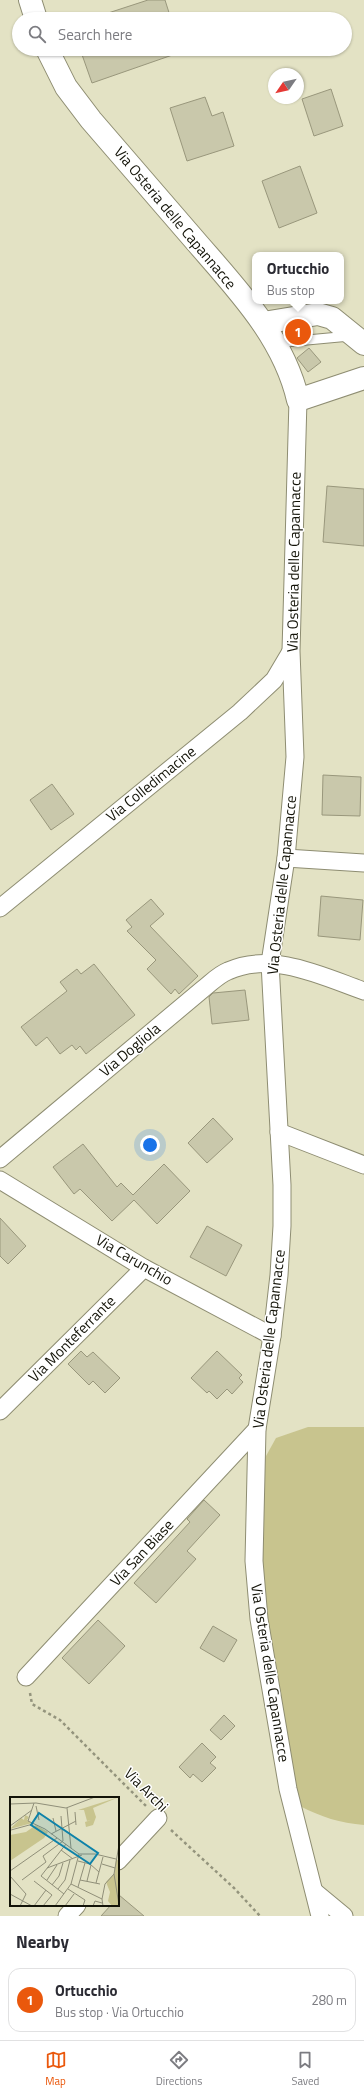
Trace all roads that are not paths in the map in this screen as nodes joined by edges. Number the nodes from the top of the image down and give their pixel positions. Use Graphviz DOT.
graph roads {
  1 [pos="30,0"];
  2 [pos="34,12"];
  3 [pos="50,56"];
  4 [pos="263,323"];
  5 [pos="360,340"];
  6 [pos="274,344"];
  7 [pos="364,378"];
  8 [pos="298,400"];
  9 [pos="291,651"];
  10 [pos="286,858"];
  11 [pos="364,863"];
  12 [pos="0,908"];
  13 [pos="270,963"];
  14 [pos="364,991"];
  15 [pos="279,1132"];
  16 [pos="0,1159"];
  17 [pos="364,1165"];
  18 [pos="0,1180"];
  19 [pos="144,1268"];
  20 [pos="272,1336"];
  21 [pos="0,1411"];
  22 [pos="257,1429"];
  23 [pos="26,1677"];
  24 [pos="158,1818"];
  25 [pos="119,1860"];
  26 [pos="315,1892"];
  27 [pos="76,1906"];
  28 [pos="67,1916"];
  29 [pos="320,1916"];
  30 [pos="344,1916"];
  1 -- 2 [label="street"];
  3 -- 4 [label="street, Via Osteria delle Capannacce"];
  4 -- 5 [label="street"];
  4 -- 6 [label="street, Via Osteria delle Capannacce"];
  5 -- 6 [label="lane"];
  6 -- 8 [label="street, Via Osteria delle Capannacce"];
  7 -- 8 [label="street"];
  8 -- 9 [label="street, Via Osteria delle Capannacce"];
  9 -- 10 [label="street, Via Osteria delle Capannacce"];
  9 -- 12 [label="street, Via Colledimacine"];
  10 -- 11 [label="street"];
  10 -- 13 [label="street, Via Osteria delle Capannacce"];
  13 -- 14 [label="street, Via Dogliola"];
  13 -- 15 [label="street, Via Osteria delle Capannacce"];
  13 -- 16 [label="street, Via Dogliola"];
  15 -- 17 [label="street"];
  15 -- 20 [label="street, Via Osteria delle Capannacce"];
  18 -- 19 [label="street, Via Carunchio"];
  19 -- 20 [label="street, Via Carunchio"];
  19 -- 21 [label="street, Via Monteferrante"];
  20 -- 22 [label="street, Via Osteria delle Capannacce"];
  22 -- 23 [label="street, Via San Biase"];
  22 -- 26 [label="street, Via Osteria delle Capannacce"];
  24 -- 25 [label="street"];
  26 -- 29 [label="street, Via Osteria delle Capannacce"];
  26 -- 30 [label="street"];
  27 -- 28 [label="street"];
}
